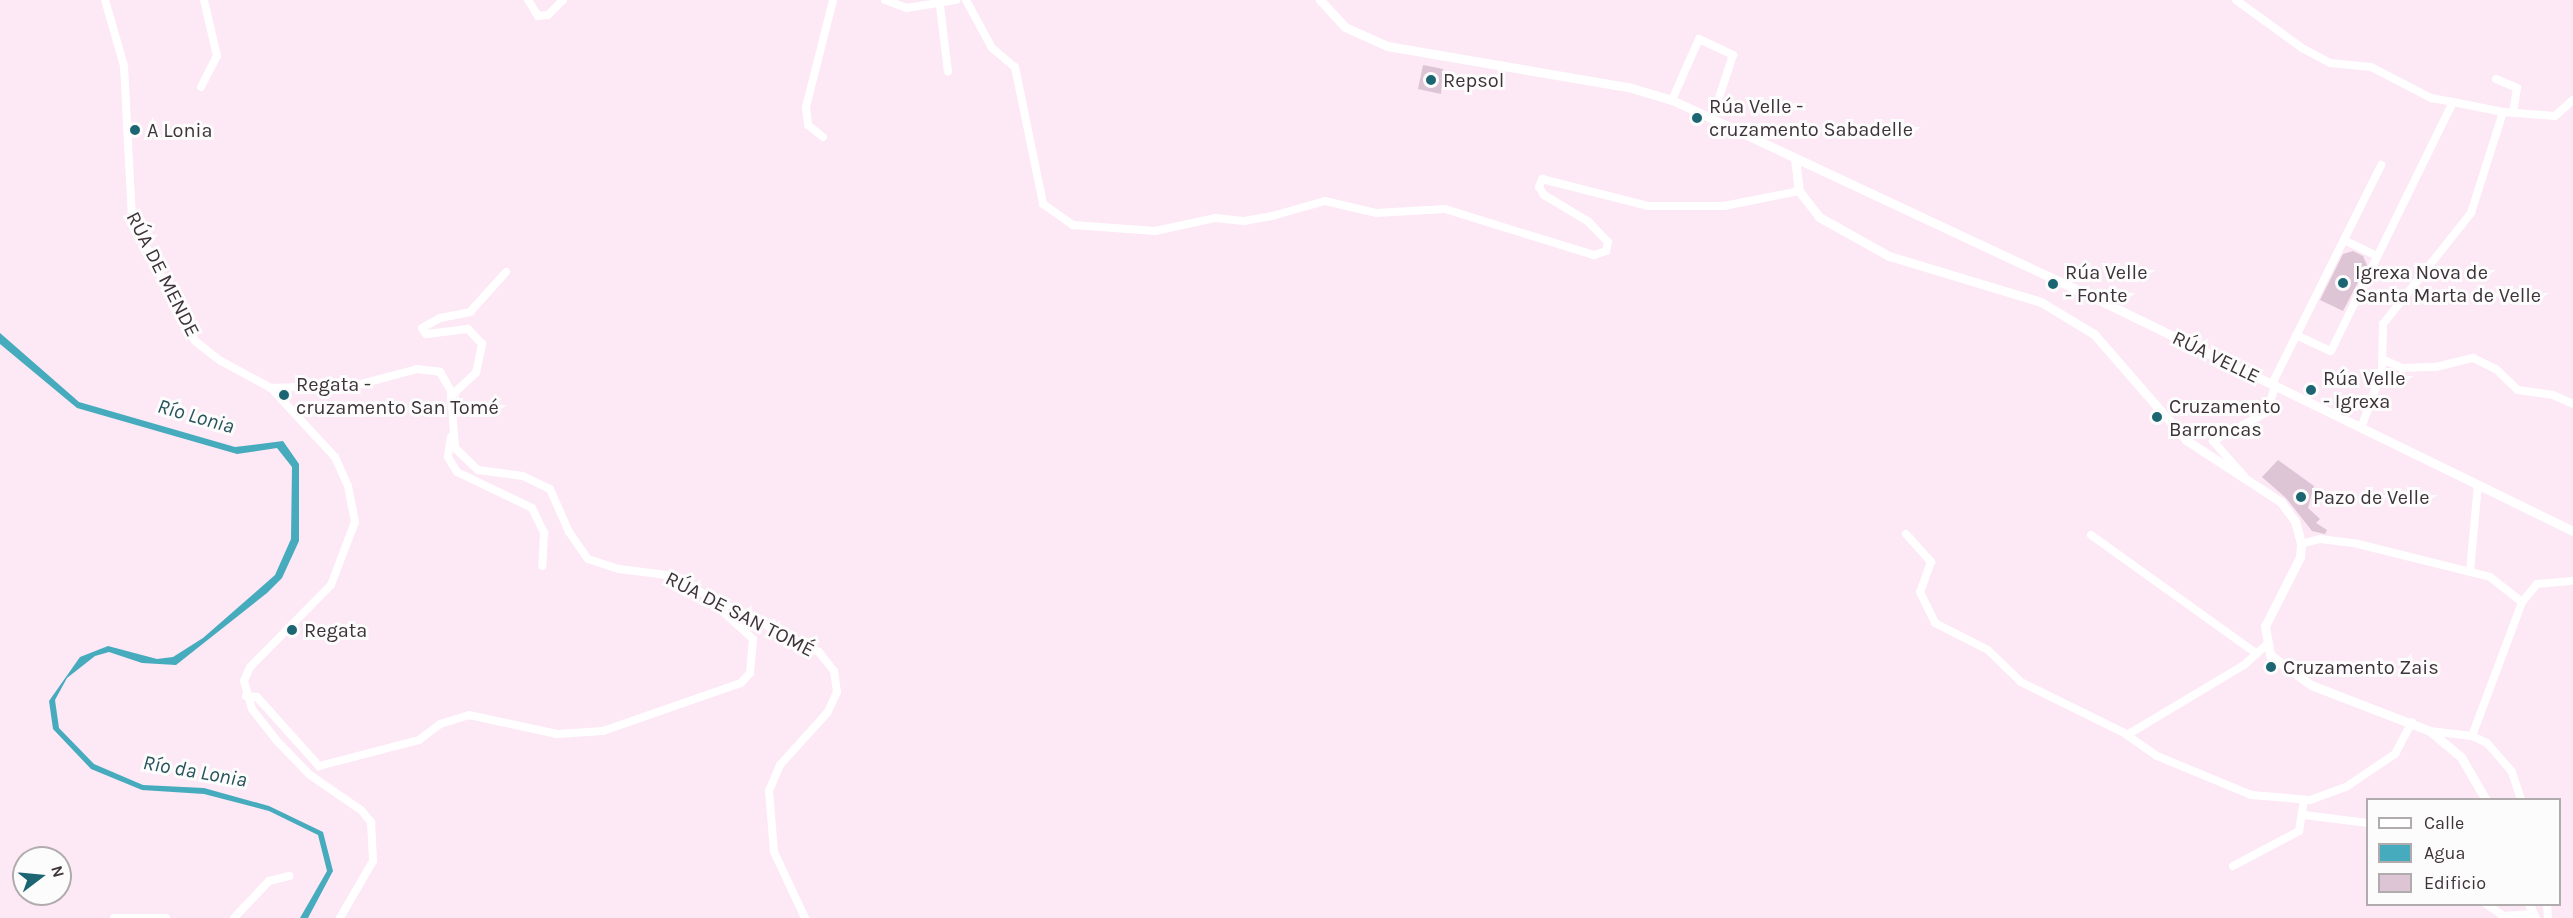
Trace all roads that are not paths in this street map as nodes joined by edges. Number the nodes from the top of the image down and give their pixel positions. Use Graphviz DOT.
graph roads {
  1 [pos="105,0"];
  2 [pos="204,0"];
  3 [pos="528,0"];
  4 [pos="562,0"];
  5 [pos="833,0"];
  6 [pos="885,0"];
  7 [pos="956,0"];
  8 [pos="966,0"];
  9 [pos="1320,0"];
  10 [pos="2236,0"];
  11 [pos="940,6"];
  12 [pos="948,72"];
  13 [pos="2496,79"];
  14 [pos="201,87"];
  15 [pos="1672,100"];
  16 [pos="2573,100"];
  17 [pos="2453,102"];
  18 [pos="2503,112"];
  19 [pos="2512,112"];
  20 [pos="1712,118"];
  21 [pos="823,137"];
  22 [pos="1795,159"];
  23 [pos="2381,165"];
  24 [pos="1799,191"];
  25 [pos="2344,240"];
  26 [pos="2378,256"];
  27 [pos="506,272"];
  28 [pos="2296,335"];
  29 [pos="2384,360"];
  30 [pos="2273,384"];
  31 [pos="271,388"];
  32 [pos="451,396"];
  33 [pos="2573,404"];
  34 [pos="452,428"];
  35 [pos="2361,428"];
  36 [pos="2244,476"];
  37 [pos="2478,484"];
  38 [pos="2573,531"];
  39 [pos="1906,534"];
  40 [pos="2091,535"];
  41 [pos="2301,544"];
  42 [pos="542,566"];
  43 [pos="2470,572"];
  44 [pos="2573,581"];
  45 [pos="703,593"];
  46 [pos="2522,602"];
  47 [pos="2266,645"];
  48 [pos="2256,653"];
  49 [pos="246,696"];
  50 [pos="2412,722"];
  51 [pos="2430,731"];
  52 [pos="2127,735"];
  53 [pos="2472,736"];
  54 [pos="2485,798"];
  55 [pos="2521,798"];
  56 [pos="2304,800"];
  57 [pos="2304,815"];
  58 [pos="2366,823"];
  59 [pos="2233,866"];
  60 [pos="289,876"];
  61 [pos="2489,906"];
  62 [pos="2532,912"];
  63 [pos="114,918"];
  64 [pos="166,918"];
  65 [pos="234,918"];
  66 [pos="340,918"];
  67 [pos="805,918"];
  1 -- 31 [label="street, RÚA DE MENDE"];
  2 -- 14 [label="street"];
  3 -- 4 [label="street"];
  5 -- 21 [label="street"];
  6 -- 11 [label="street"];
  7 -- 11 [label="street"];
  8 -- 24 [label="street"];
  9 -- 15 [label="street, RÚA VELLE"];
  10 -- 17 [label="street"];
  11 -- 12 [label="street"];
  13 -- 19 [label="street"];
  15 -- 20 [label="street, RÚA VELLE"];
  15 -- 20 [label="street"];
  16 -- 19 [label="street"];
  17 -- 18 [label="street"];
  17 -- 26 [label="street"];
  18 -- 19 [label="street"];
  18 -- 29 [label="street"];
  20 -- 22 [label="street, RÚA VELLE"];
  22 -- 24 [label="street"];
  22 -- 30 [label="street, RÚA VELLE"];
  23 -- 25 [label="street"];
  24 -- 36 [label="street"];
  25 -- 26 [label="street"];
  25 -- 28 [label="street"];
  26 -- 28 [label="street"];
  27 -- 32 [label="street"];
  28 -- 30 [label="street"];
  29 -- 33 [label="street"];
  29 -- 35 [label="street"];
  30 -- 35 [label="street, RÚA VELLE"];
  30 -- 36 [label="street"];
  31 -- 32 [label="street"];
  31 -- 49 [label="street, RÚA DE MENDE"];
  32 -- 34 [label="street, RÚA DE SAN TOMÉ"];
  34 -- 42 [label="street"];
  34 -- 45 [label="street, RÚA DE SAN TOMÉ"];
  35 -- 37 [label="street, RÚA VELLE"];
  36 -- 41 [label="street"];
  37 -- 38 [label="street, RÚA VELLE"];
  37 -- 43 [label="street"];
  39 -- 52 [label="street"];
  40 -- 48 [label="street"];
  41 -- 43 [label="street"];
  41 -- 47 [label="street"];
  43 -- 46 [label="street"];
  44 -- 46 [label="street"];
  45 -- 49 [label="street"];
  45 -- 67 [label="street, RÚA DE SAN TOMÉ"];
  46 -- 53 [label="street"];
  47 -- 48 [label="street"];
  47 -- 50 [label="street"];
  48 -- 52 [label="street"];
  49 -- 66 [label="street"];
  50 -- 51 [label="street"];
  50 -- 56 [label="street"];
  51 -- 53 [label="street"];
  51 -- 54 [label="street"];
  52 -- 56 [label="street"];
  53 -- 55 [label="street"];
  56 -- 57 [label="street"];
  57 -- 58 [label="street"];
  57 -- 59 [label="street"];
  60 -- 65 [label="street"];
  61 -- 62 [label="street"];
  63 -- 64 [label="street"];
}
